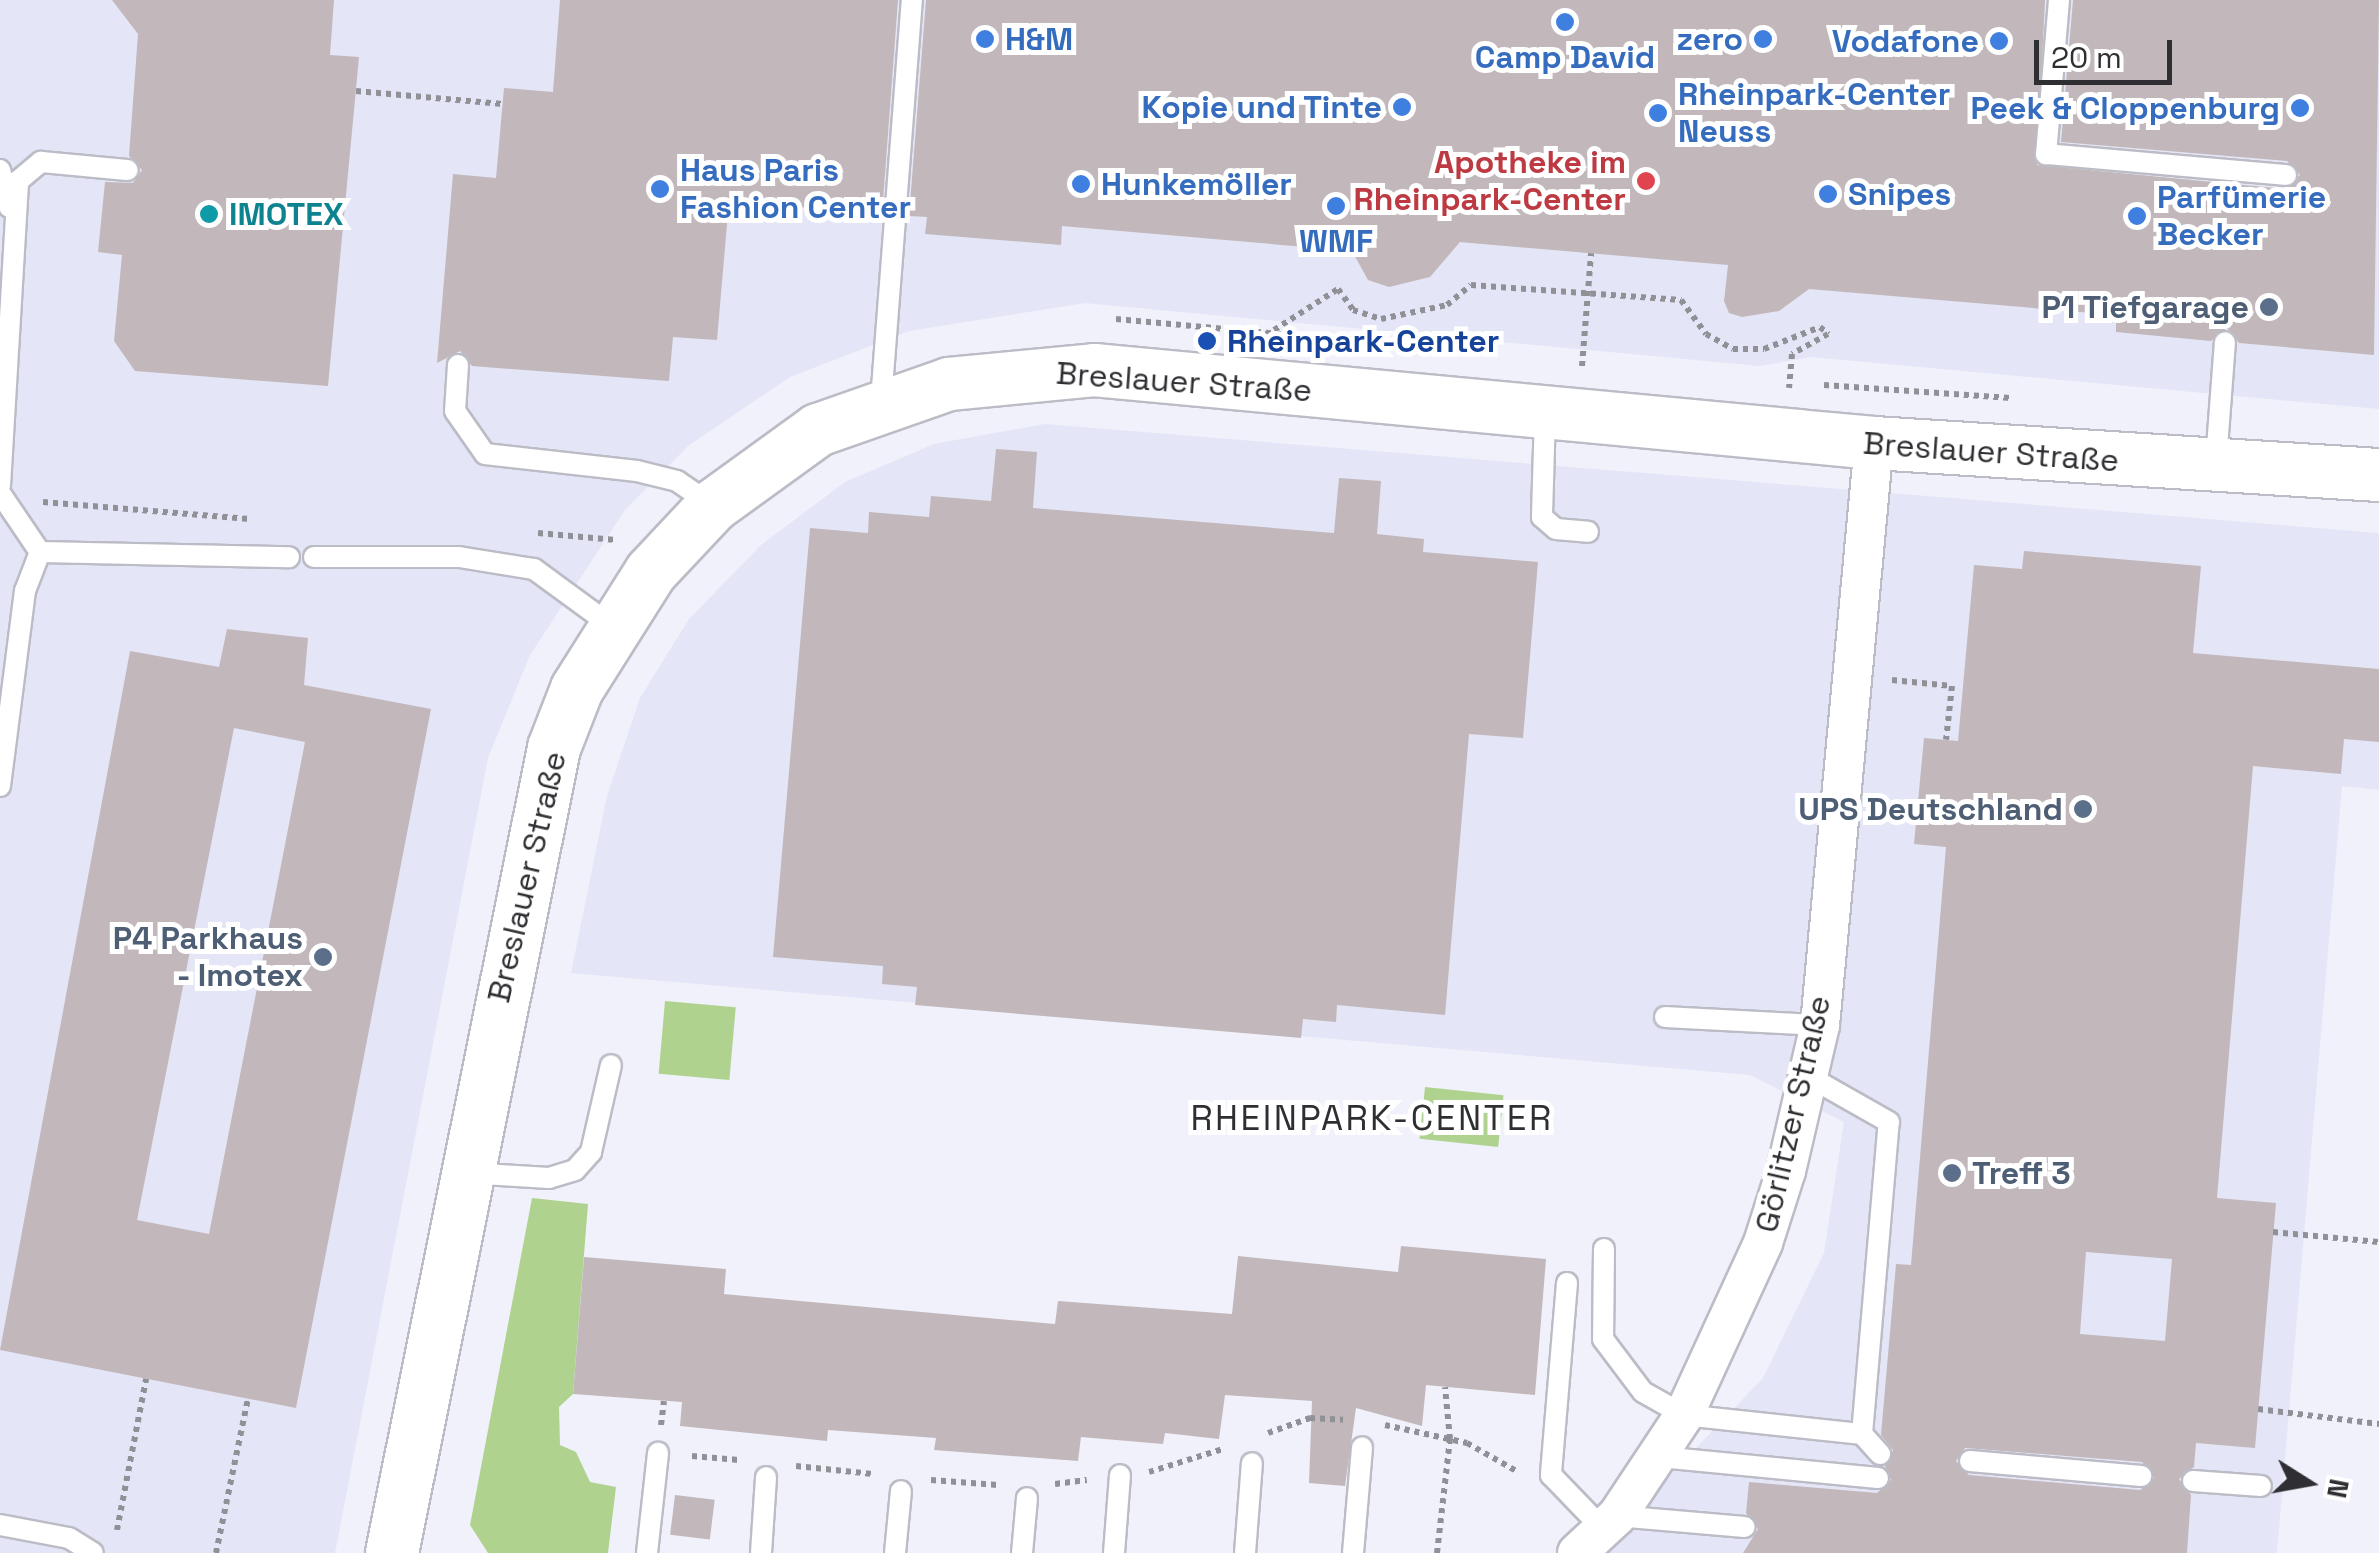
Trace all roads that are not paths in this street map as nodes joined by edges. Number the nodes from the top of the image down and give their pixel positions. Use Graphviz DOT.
graph roads {
  1 [pos="912,0"];
  2 [pos="2059,0"];
  3 [pos="0,170"];
  4 [pos="128,170"];
  5 [pos="2286,174"];
  6 [pos="15,228"];
  7 [pos="2225,342"];
  8 [pos="458,364"];
  9 [pos="882,402"];
  10 [pos="1545,414"];
  11 [pos="1874,443"];
  12 [pos="2216,461"];
  13 [pos="2379,475"];
  14 [pos="0,489"];
  15 [pos="713,506"];
  16 [pos="1588,532"];
  17 [pos="40,552"];
  18 [pos="290,557"];
  19 [pos="314,557"];
  20 [pos="612,626"];
  21 [pos="0,786"];
  22 [pos="1665,1017"];
  23 [pos="1820,1024"];
  24 [pos="611,1065"];
  25 [pos="1806,1075"];
  26 [pos="465,1172"];
  27 [pos="1604,1249"];
  28 [pos="1567,1283"];
  29 [pos="1684,1415"];
  30 [pos="1862,1434"];
  31 [pos="1362,1447"];
  32 [pos="658,1453"];
  33 [pos="1880,1454"];
  34 [pos="1660,1458"];
  35 [pos="1970,1461"];
  36 [pos="1252,1464"];
  37 [pos="1120,1476"];
  38 [pos="2141,1476"];
  39 [pos="766,1477"];
  40 [pos="1878,1478"];
  41 [pos="2192,1480"];
  42 [pos="2261,1486"];
  43 [pos="901,1491"];
  44 [pos="1027,1498"];
  45 [pos="0,1525"];
  46 [pos="1745,1527"];
  47 [pos="1599,1533"];
  48 [pos="93,1553"];
  49 [pos="392,1553"];
  50 [pos="647,1553"];
  51 [pos="761,1553"];
  52 [pos="896,1553"];
  53 [pos="1022,1553"];
  54 [pos="1114,1553"];
  55 [pos="1244,1553"];
  56 [pos="1353,1553"];
  1 -- 9 [label="lane"];
  2 -- 5 [label="lane"];
  3 -- 6 [label="lane"];
  4 -- 6 [label="lane"];
  6 -- 14 [label="lane"];
  7 -- 12 [label="lane"];
  8 -- 15 [label="lane"];
  9 -- 10 [label="street, Breslauer Straße"];
  9 -- 15 [label="street, Breslauer Straße"];
  10 -- 11 [label="street, Breslauer Straße"];
  10 -- 16 [label="lane"];
  11 -- 12 [label="street, Breslauer Straße"];
  11 -- 23 [label="street, Görlitzer Straße"];
  12 -- 13 [label="street, Breslauer Straße"];
  14 -- 17 [label="lane"];
  15 -- 20 [label="street, Breslauer Straße"];
  17 -- 18 [label="lane"];
  17 -- 21 [label="lane"];
  19 -- 20 [label="lane"];
  20 -- 26 [label="street, Breslauer Straße"];
  22 -- 23 [label="lane"];
  23 -- 25 [label="street, Görlitzer Straße"];
  24 -- 26 [label="lane"];
  25 -- 29 [label="street, Görlitzer Straße"];
  25 -- 30 [label="lane"];
  26 -- 49 [label="street, Breslauer Straße"];
  27 -- 29 [label="lane"];
  28 -- 47 [label="lane"];
  29 -- 30 [label="lane"];
  29 -- 34 [label="street, Görlitzer Straße"];
  30 -- 33 [label="lane"];
  31 -- 56 [label="lane"];
  32 -- 50 [label="lane"];
  34 -- 40 [label="lane"];
  34 -- 47 [label="street, Görlitzer Straße"];
  35 -- 38 [label="lane"];
  36 -- 55 [label="lane"];
  37 -- 54 [label="lane"];
  39 -- 51 [label="lane"];
  41 -- 42 [label="lane"];
  43 -- 52 [label="lane"];
  44 -- 53 [label="lane"];
  45 -- 48 [label="lane"];
  46 -- 47 [label="lane"];
}
